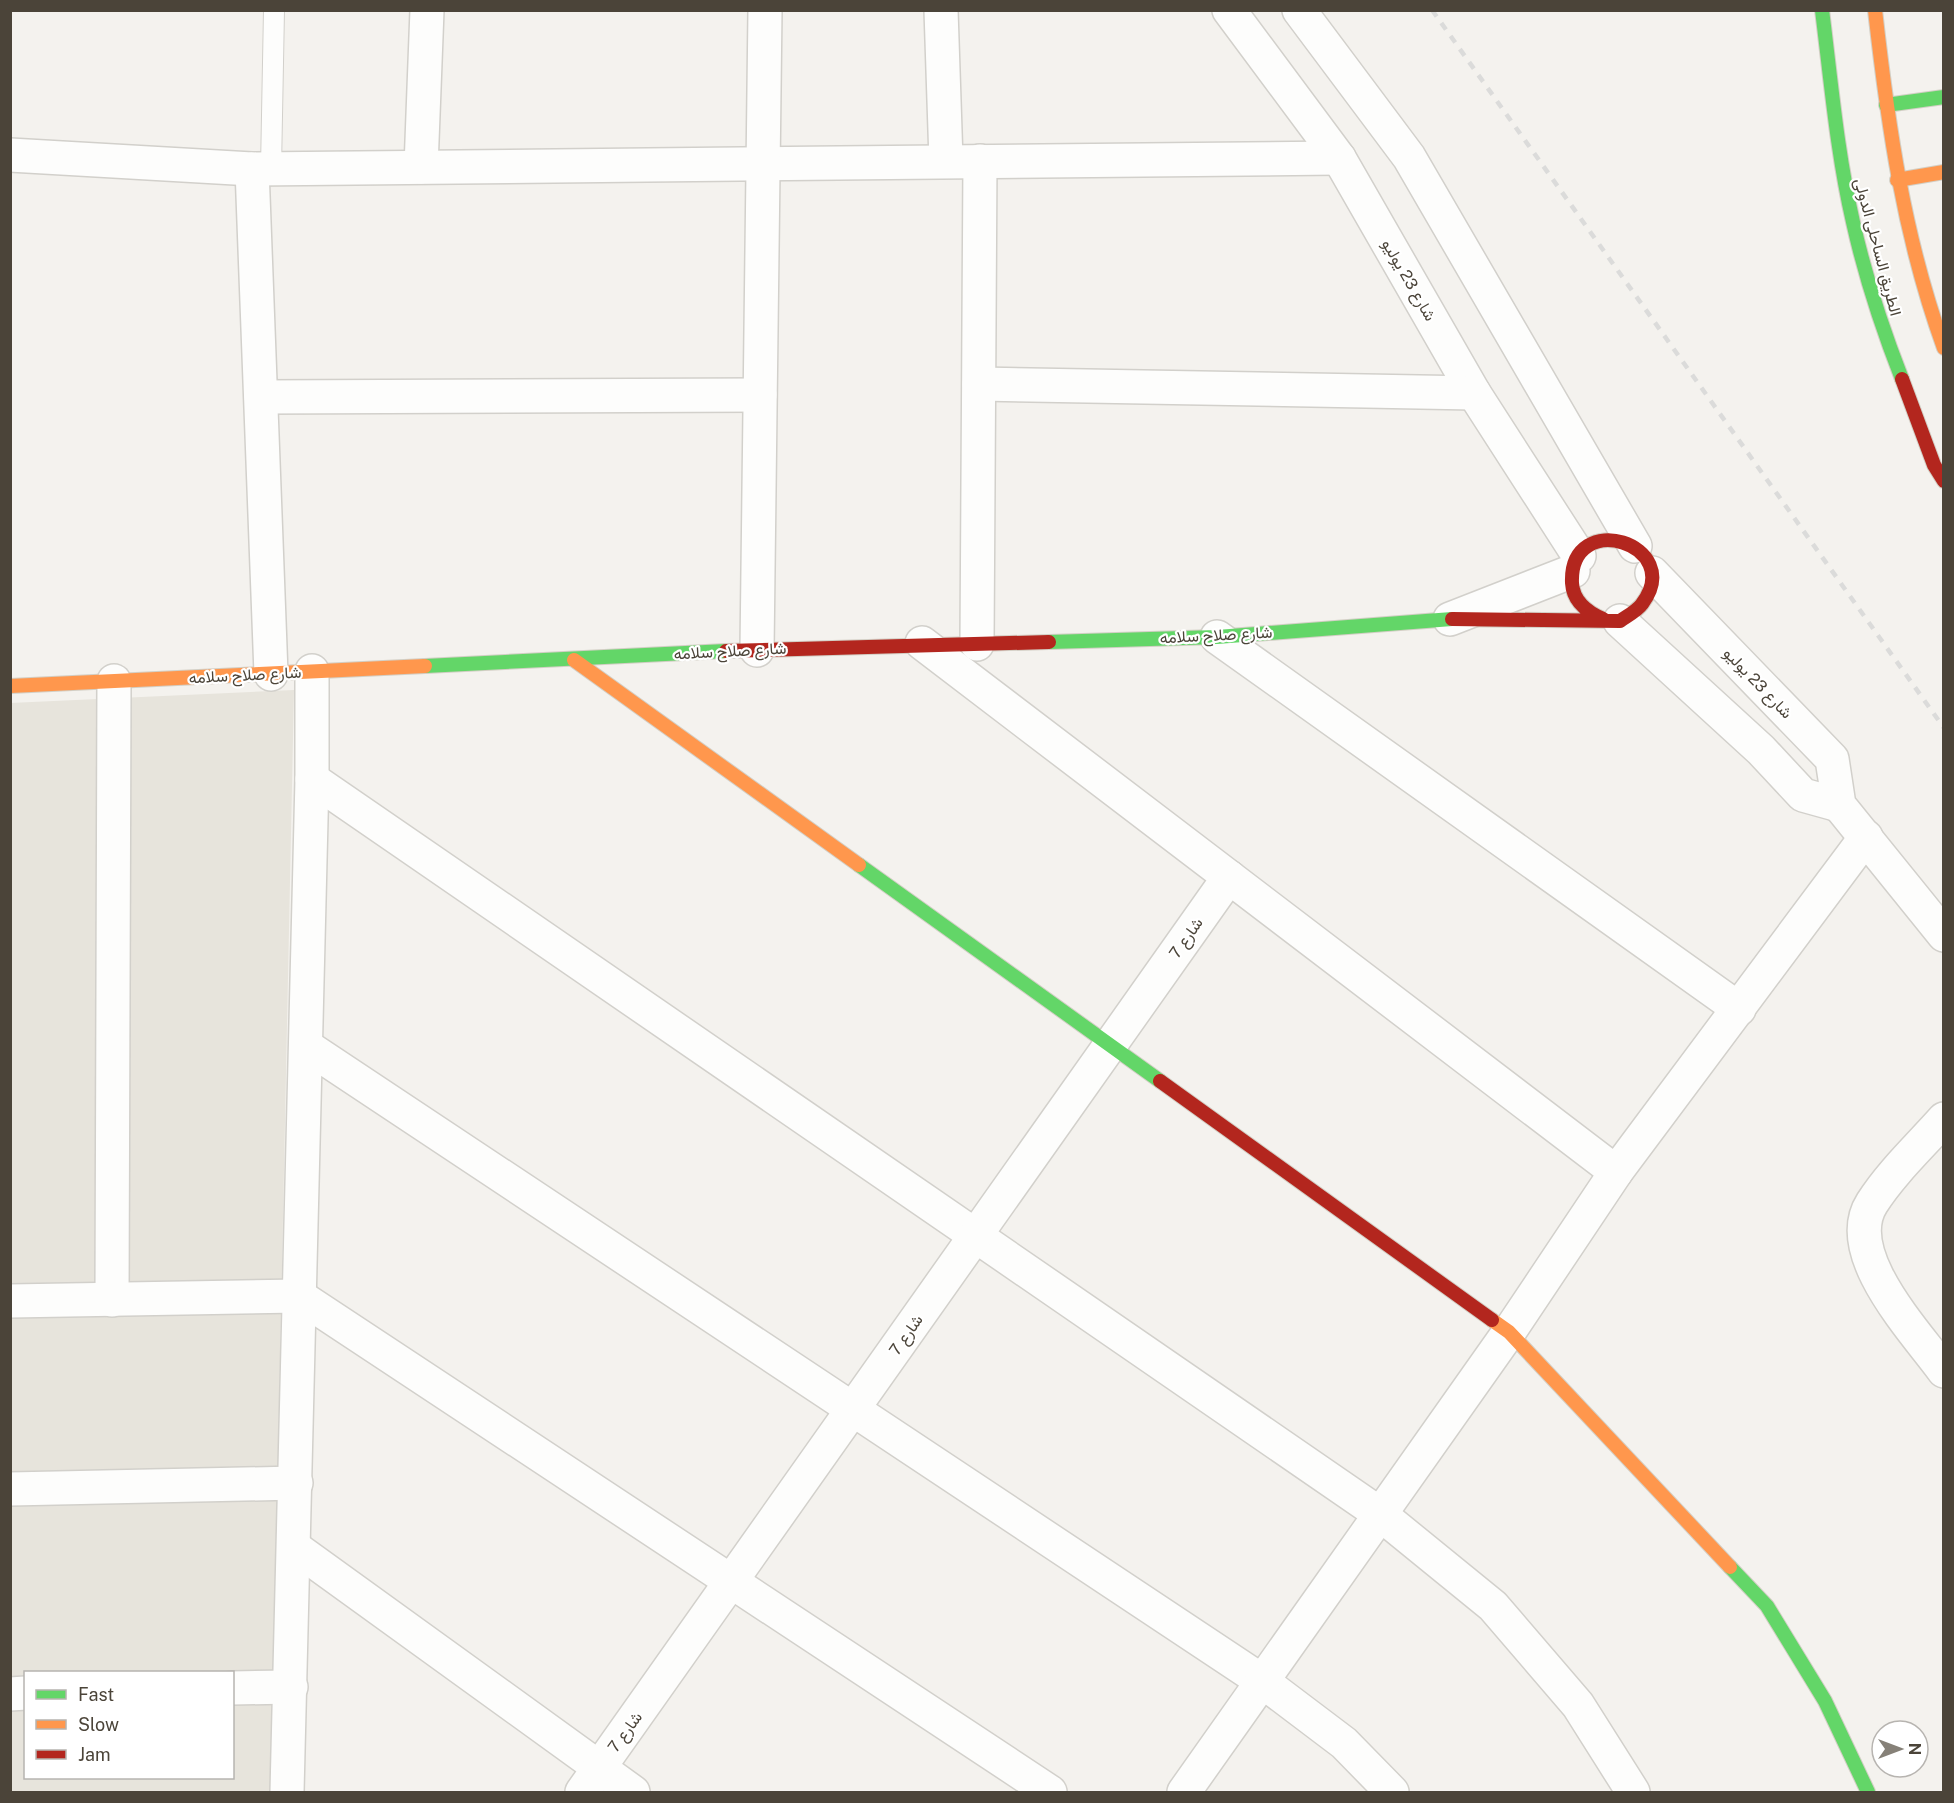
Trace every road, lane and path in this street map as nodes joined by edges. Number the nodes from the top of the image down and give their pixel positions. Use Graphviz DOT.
graph roads {
  1 [pos="274,10"];
  2 [pos="427,10"];
  3 [pos="765,10"];
  4 [pos="941,10"];
  5 [pos="1229,10"];
  6 [pos="1299,10"];
  7 [pos="1822,10"];
  8 [pos="1875,10"];
  9 [pos="1944,97"];
  10 [pos="1886,105"];
  11 [pos="10,155"];
  12 [pos="1339,158"];
  13 [pos="946,161"];
  14 [pos="980,161"];
  15 [pos="763,163"];
  16 [pos="421,167"];
  17 [pos="261,169"];
  18 [pos="1944,172"];
  19 [pos="1897,180"];
  20 [pos="1944,348"];
  21 [pos="979,384"];
  22 [pos="1474,393"];
  23 [pos="760,395"];
  24 [pos="261,397"];
  25 [pos="1944,482"];
  26 [pos="1635,546"];
  27 [pos="1576,564"];
  28 [pos="1652,573"];
  29 [pos="1450,619"];
  30 [pos="1611,620"];
  31 [pos="1217,637"];
  32 [pos="922,643"];
  33 [pos="977,644"];
  34 [pos="757,650"];
  35 [pos="574,660"];
  36 [pos="312,671"];
  37 [pos="271,674"];
  38 [pos="114,681"];
  39 [pos="10,686"];
  40 [pos="312,779"];
  41 [pos="1839,805"];
  42 [pos="1866,837"];
  43 [pos="1229,877"];
  44 [pos="1944,935"];
  45 [pos="1739,1009"];
  46 [pos="1111,1045"];
  47 [pos="306,1046"];
  48 [pos="1944,1119"];
  49 [pos="1616,1172"];
  50 [pos="976,1236"];
  51 [pos="299,1296"];
  52 [pos="112,1300"];
  53 [pos="10,1301"];
  54 [pos="1509,1332"];
  55 [pos="1944,1371"];
  56 [pos="854,1409"];
  57 [pos="296,1483"];
  58 [pos="10,1489"];
  59 [pos="1380,1514"];
  60 [pos="294,1547"];
  61 [pos="732,1582"];
  62 [pos="1263,1681"];
  63 [pos="291,1687"];
  64 [pos="234,1688"];
  65 [pos="590,1780"];
  66 [pos="287,1792"];
  67 [pos="633,1792"];
  68 [pos="1050,1792"];
  69 [pos="1184,1792"];
  70 [pos="1392,1792"];
  71 [pos="1633,1792"];
  72 [pos="1868,1792"];
  1 -- 17 [label="lane"];
  2 -- 16 [label="street"];
  3 -- 15 [label="street"];
  4 -- 13 [label="street"];
  5 -- 12 [label="street, شارع 23 يوليو"];
  6 -- 26 [label="street"];
  7 -- 25 [label="street, الطريق الساحلى الدولى"];
  8 -- 10 [label="street, الطريق الساحلى الدولى"];
  9 -- 10 [label="street"];
  10 -- 19 [label="street, الطريق الساحلى الدولى"];
  11 -- 17 [label="street"];
  12 -- 14 [label="street"];
  12 -- 22 [label="street, شارع 23 يوليو"];
  13 -- 14 [label="street"];
  13 -- 15 [label="street"];
  14 -- 21 [label="street"];
  15 -- 16 [label="street"];
  15 -- 23 [label="street"];
  16 -- 17 [label="street"];
  17 -- 24 [label="street"];
  18 -- 19 [label="street"];
  19 -- 20 [label="street, الطريق الساحلى الدولى"];
  21 -- 22 [label="street"];
  21 -- 33 [label="street"];
  22 -- 27 [label="street, شارع 23 يوليو"];
  23 -- 24 [label="street"];
  23 -- 34 [label="street"];
  24 -- 37 [label="street"];
  26 -- 27 [label="street"];
  26 -- 28 [label="street"];
  27 -- 29 [label="street, شارع صلاح سلامه"];
  27 -- 30 [label="street"];
  28 -- 30 [label="street"];
  28 -- 41 [label="street, شارع 23 يوليو"];
  29 -- 30 [label="street, شارع صلاح سلامه"];
  29 -- 31 [label="street, شارع صلاح سلامه"];
  30 -- 41 [label="street"];
  31 -- 33 [label="street, شارع صلاح سلامه"];
  31 -- 45 [label="street"];
  32 -- 33 [label="street, شارع صلاح سلامه"];
  32 -- 34 [label="street, شارع صلاح سلامه"];
  32 -- 43 [label="street"];
  34 -- 35 [label="street, شارع صلاح سلامه"];
  35 -- 36 [label="street, شارع صلاح سلامه"];
  35 -- 46 [label="street"];
  36 -- 37 [label="street, شارع صلاح سلامه"];
  36 -- 40 [label="street"];
  37 -- 38 [label="street, شارع صلاح سلامه"];
  38 -- 39 [label="street, شارع صلاح سلامه"];
  38 -- 52 [label="street"];
  40 -- 47 [label="street"];
  40 -- 50 [label="street"];
  41 -- 42 [label="street"];
  42 -- 44 [label="street"];
  42 -- 45 [label="street"];
  43 -- 46 [label="street, شارع 7"];
  43 -- 49 [label="street"];
  45 -- 49 [label="street"];
  46 -- 50 [label="street, شارع 7"];
  46 -- 54 [label="street"];
  47 -- 51 [label="street"];
  47 -- 56 [label="street"];
  48 -- 55 [label="street"];
  49 -- 54 [label="street"];
  50 -- 56 [label="street, شارع 7"];
  50 -- 59 [label="street"];
  51 -- 52 [label="street"];
  51 -- 57 [label="street"];
  51 -- 61 [label="street"];
  52 -- 53 [label="street"];
  54 -- 59 [label="street"];
  54 -- 72 [label="street"];
  56 -- 61 [label="street, شارع 7"];
  56 -- 62 [label="street"];
  57 -- 58 [label="street"];
  57 -- 60 [label="street"];
  59 -- 62 [label="street"];
  59 -- 71 [label="street"];
  60 -- 63 [label="street"];
  60 -- 65 [label="street"];
  61 -- 65 [label="street, شارع 7"];
  61 -- 68 [label="street"];
  62 -- 69 [label="street"];
  62 -- 70 [label="street"];
  63 -- 64 [label="street"];
  63 -- 66 [label="street"];
  65 -- 67 [label="street"];
}
